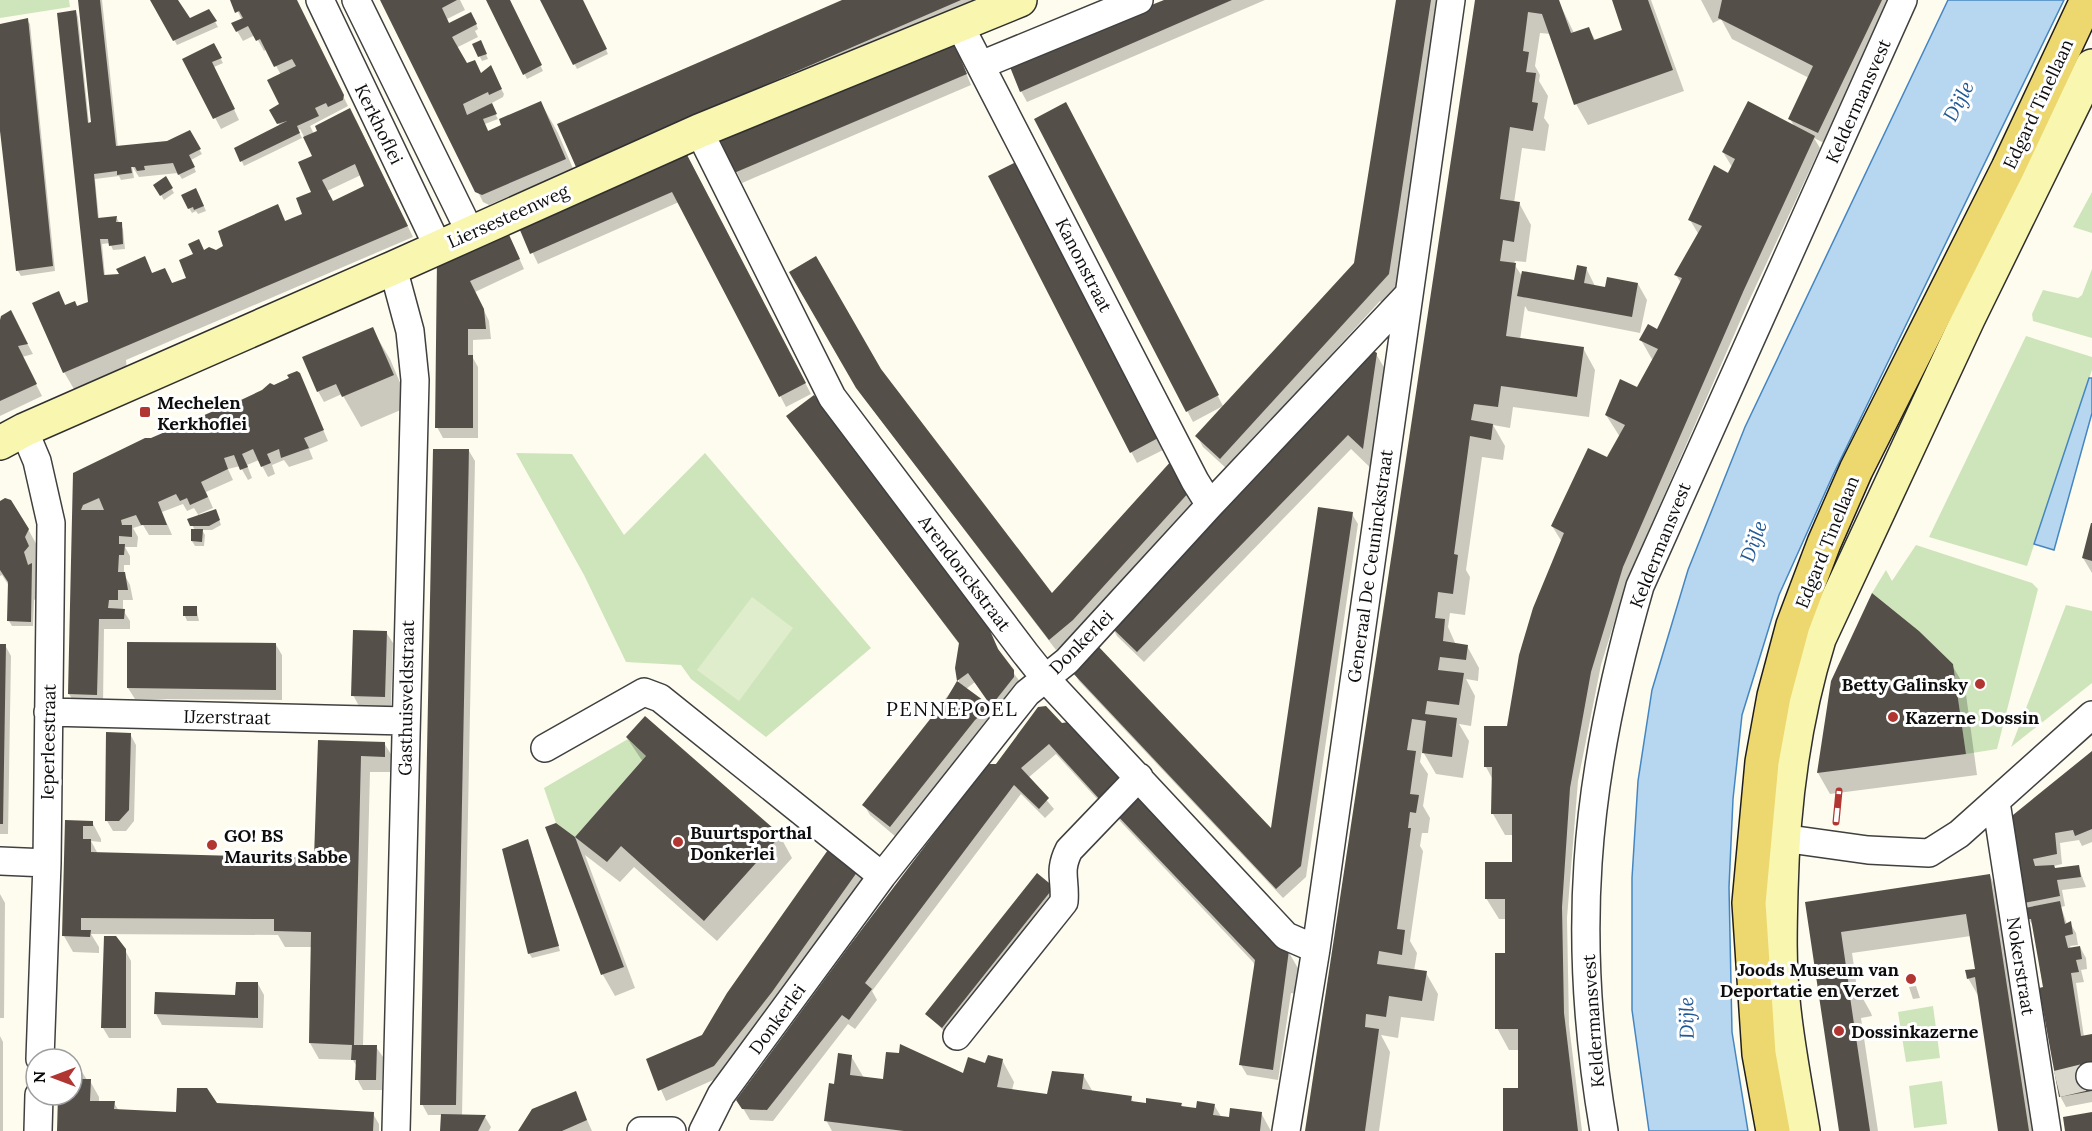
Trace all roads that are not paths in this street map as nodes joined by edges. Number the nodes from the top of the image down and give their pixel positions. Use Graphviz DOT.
graph roads {
  1 [pos="320,0"];
  2 [pos="356,0"];
  3 [pos="1020,0"];
  4 [pos="1138,0"];
  5 [pos="1451,0"];
  6 [pos="1904,0"];
  7 [pos="2088,0"];
  8 [pos="959,24"];
  9 [pos="981,65"];
  10 [pos="2092,66"];
  11 [pos="699,130"];
  12 [pos="470,232"];
  13 [pos="438,247"];
  14 [pos="393,268"];
  15 [pos="1408,295"];
  16 [pos="12,436"];
  17 [pos="1210,505"];
  18 [pos="1044,678"];
  19 [pos="48,712"];
  20 [pos="2092,715"];
  21 [pos="406,721"];
  22 [pos="545,748"];
  23 [pos="1139,777"];
  24 [pos="1996,802"];
  25 [pos="1782,838"];
  26 [pos="1752,852"];
  27 [pos="0,861"];
  28 [pos="47,863"];
  29 [pos="882,876"];
  30 [pos="1316,949"];
  31 [pos="957,1036"];
  32 [pos="40,1047"];
  33 [pos="39,1107"];
  34 [pos="38,1131"];
  35 [pos="396,1131"];
  36 [pos="641,1131"];
  37 [pos="672,1131"];
  38 [pos="703,1131"];
  39 [pos="1286,1131"];
  40 [pos="1604,1131"];
  41 [pos="1773,1131"];
  42 [pos="1803,1131"];
  43 [pos="2047,1131"];
  1 -- 13 [label="street, Kerkhoflei"];
  2 -- 12 [label="street, Kerkhoflei"];
  3 -- 8 [label="main road, Liersesteenweg"];
  4 -- 9 [label="street"];
  5 -- 15 [label="street, Generaal De Ceuninckstraat"];
  6 -- 40 [label="street, Keldermansvest"];
  7 -- 26 [label="main road, Edgard Tinellaan"];
  8 -- 9 [label="street, Kanonstraat"];
  8 -- 11 [label="main road, Liersesteenweg"];
  9 -- 17 [label="street, Kanonstraat"];
  10 -- 25 [label="main road, Edgard Tinellaan"];
  11 -- 12 [label="main road, Liersesteenweg"];
  11 -- 18 [label="street, Arendonckstraat"];
  12 -- 13 [label="main road, Liersesteenweg"];
  13 -- 14 [label="main road, Liersesteenweg"];
  14 -- 16 [label="main road, Liersesteenweg"];
  14 -- 21 [label="street, Gasthuisveldstraat"];
  15 -- 17 [label="street, Donkerlei"];
  15 -- 30 [label="street, Generaal De Ceuninckstraat"];
  16 -- 19 [label="street, Ieperleestraat"];
  17 -- 18 [label="street, Donkerlei"];
  18 -- 23 [label="street, Arendonckstraat"];
  18 -- 29 [label="street, Donkerlei"];
  19 -- 21 [label="street, IJzerstraat"];
  19 -- 28 [label="street, Ieperleestraat"];
  20 -- 24 [label="street"];
  21 -- 35 [label="street, Gasthuisveldstraat"];
  22 -- 29 [label="street"];
  23 -- 30 [label="street, Arendonckstraat"];
  23 -- 31 [label="street"];
  24 -- 25 [label="street"];
  24 -- 43 [label="street, Nokerstraat"];
  25 -- 26 [label="street"];
  25 -- 42 [label="main road, Edgard Tinellaan"];
  26 -- 41 [label="main road, Edgard Tinellaan"];
  27 -- 28 [label="street"];
  28 -- 32 [label="street, Ieperleestraat"];
  29 -- 38 [label="street, Donkerlei"];
  30 -- 39 [label="street, Generaal De Ceuninckstraat"];
  33 -- 34 [label="street"];
  36 -- 37 [label="street"];
}
